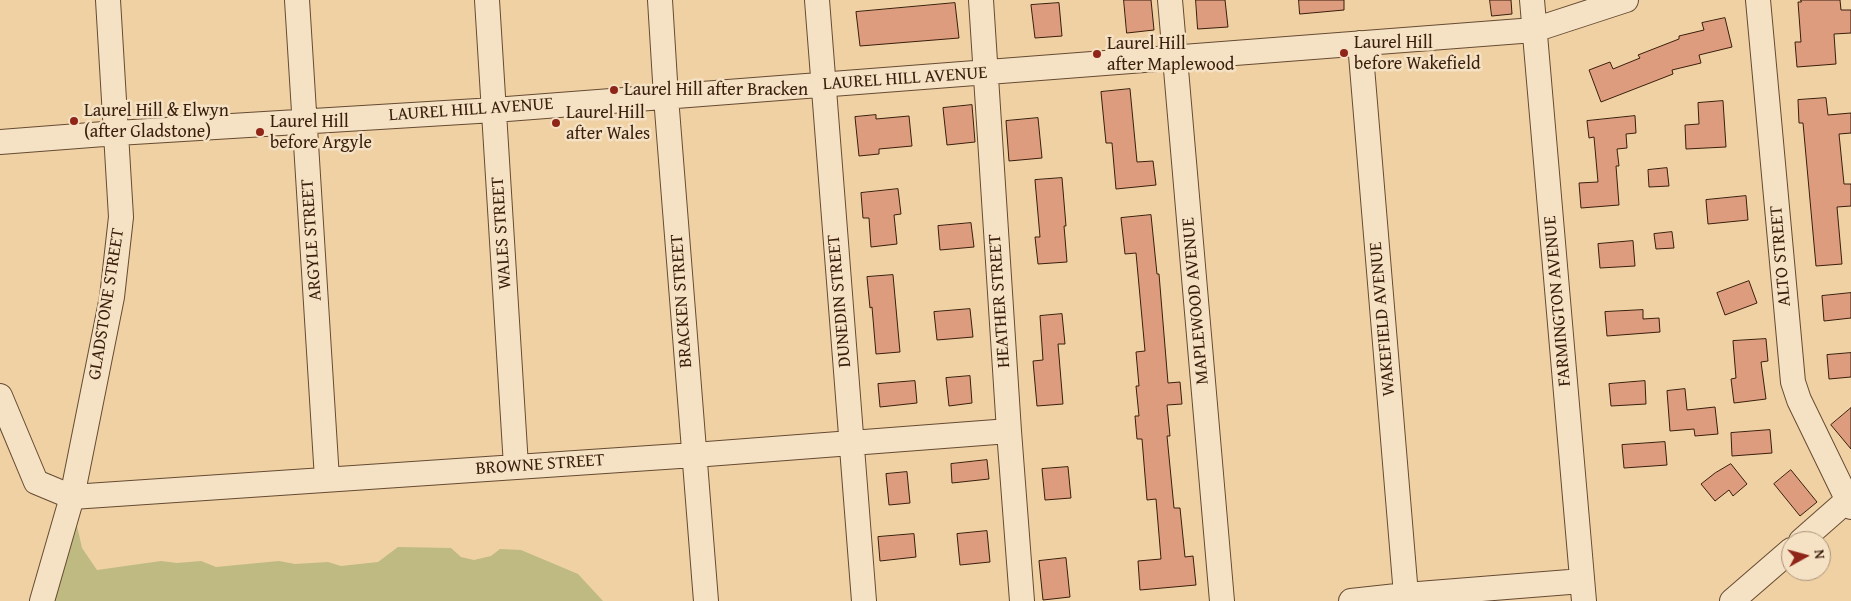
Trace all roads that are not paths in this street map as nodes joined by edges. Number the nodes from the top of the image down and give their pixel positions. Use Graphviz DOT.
graph roads {
  1 [pos="108,0"];
  2 [pos="297,0"];
  3 [pos="487,0"];
  4 [pos="660,0"];
  5 [pos="817,0"];
  6 [pos="981,0"];
  7 [pos="1170,0"];
  8 [pos="1532,0"];
  9 [pos="1626,0"];
  10 [pos="1758,0"];
  11 [pos="1534,30"];
  12 [pos="1360,43"];
  13 [pos="1175,57"];
  14 [pos="986,73"];
  15 [pos="822,86"];
  16 [pos="666,97"];
  17 [pos="494,110"];
  18 [pos="304,121"];
  19 [pos="117,133"];
  20 [pos="0,142"];
  21 [pos="0,396"];
  22 [pos="1009,431"];
  23 [pos="852,443"];
  24 [pos="694,455"];
  25 [pos="516,466"];
  26 [pos="327,479"];
  27 [pos="72,497"];
  28 [pos="1850,501"];
  29 [pos="1813,531"];
  30 [pos="1781,559"];
  31 [pos="1583,591"];
  32 [pos="1406,595"];
  33 [pos="42,601"];
  34 [pos="706,601"];
  35 [pos="864,601"];
  36 [pos="1022,601"];
  37 [pos="1222,601"];
  38 [pos="1352,601"];
  39 [pos="1732,601"];
  1 -- 19 [label="street, GLADSTONE STREET"];
  2 -- 18 [label="street, ARGYLE STREET"];
  3 -- 17 [label="street, WALES STREET"];
  4 -- 16 [label="street, BRACKEN STREET"];
  5 -- 15 [label="street, DUNEDIN STREET"];
  6 -- 14 [label="street, HEATHER STREET"];
  7 -- 13 [label="street, MAPLEWOOD AVENUE"];
  8 -- 11 [label="street, FARMINGTON AVENUE"];
  9 -- 11 [label="street, LAUREL HILL AVENUE"];
  10 -- 28 [label="street, ALTO STREET"];
  11 -- 12 [label="street, LAUREL HILL AVENUE"];
  11 -- 31 [label="street, FARMINGTON AVENUE"];
  12 -- 13 [label="street, LAUREL HILL AVENUE"];
  12 -- 32 [label="street, WAKEFIELD AVENUE"];
  13 -- 14 [label="street, LAUREL HILL AVENUE"];
  13 -- 37 [label="street, MAPLEWOOD AVENUE"];
  14 -- 15 [label="street, LAUREL HILL AVENUE"];
  14 -- 22 [label="street, HEATHER STREET"];
  15 -- 16 [label="street, LAUREL HILL AVENUE"];
  15 -- 23 [label="street, DUNEDIN STREET"];
  16 -- 17 [label="street, LAUREL HILL AVENUE"];
  16 -- 24 [label="street, BRACKEN STREET"];
  17 -- 18 [label="street, LAUREL HILL AVENUE"];
  17 -- 25 [label="street, WALES STREET"];
  18 -- 19 [label="street, LAUREL HILL AVENUE"];
  18 -- 26 [label="street, ARGYLE STREET"];
  19 -- 20 [label="street, LAUREL HILL AVENUE"];
  19 -- 27 [label="street, GLADSTONE STREET"];
  21 -- 27 [label="street"];
  22 -- 23 [label="street, BROWNE STREET"];
  22 -- 36 [label="street, HEATHER STREET"];
  23 -- 24 [label="street, BROWNE STREET"];
  23 -- 35 [label="street, DUNEDIN STREET"];
  24 -- 25 [label="street, BROWNE STREET"];
  24 -- 34 [label="street, BRACKEN STREET"];
  25 -- 26 [label="street, BROWNE STREET"];
  26 -- 27 [label="street, BROWNE STREET"];
  27 -- 33 [label="street, GLADSTONE STREET"];
  28 -- 29 [label="street"];
  30 -- 39 [label="street"];
  31 -- 32 [label="street"];
  32 -- 38 [label="street"];
}
